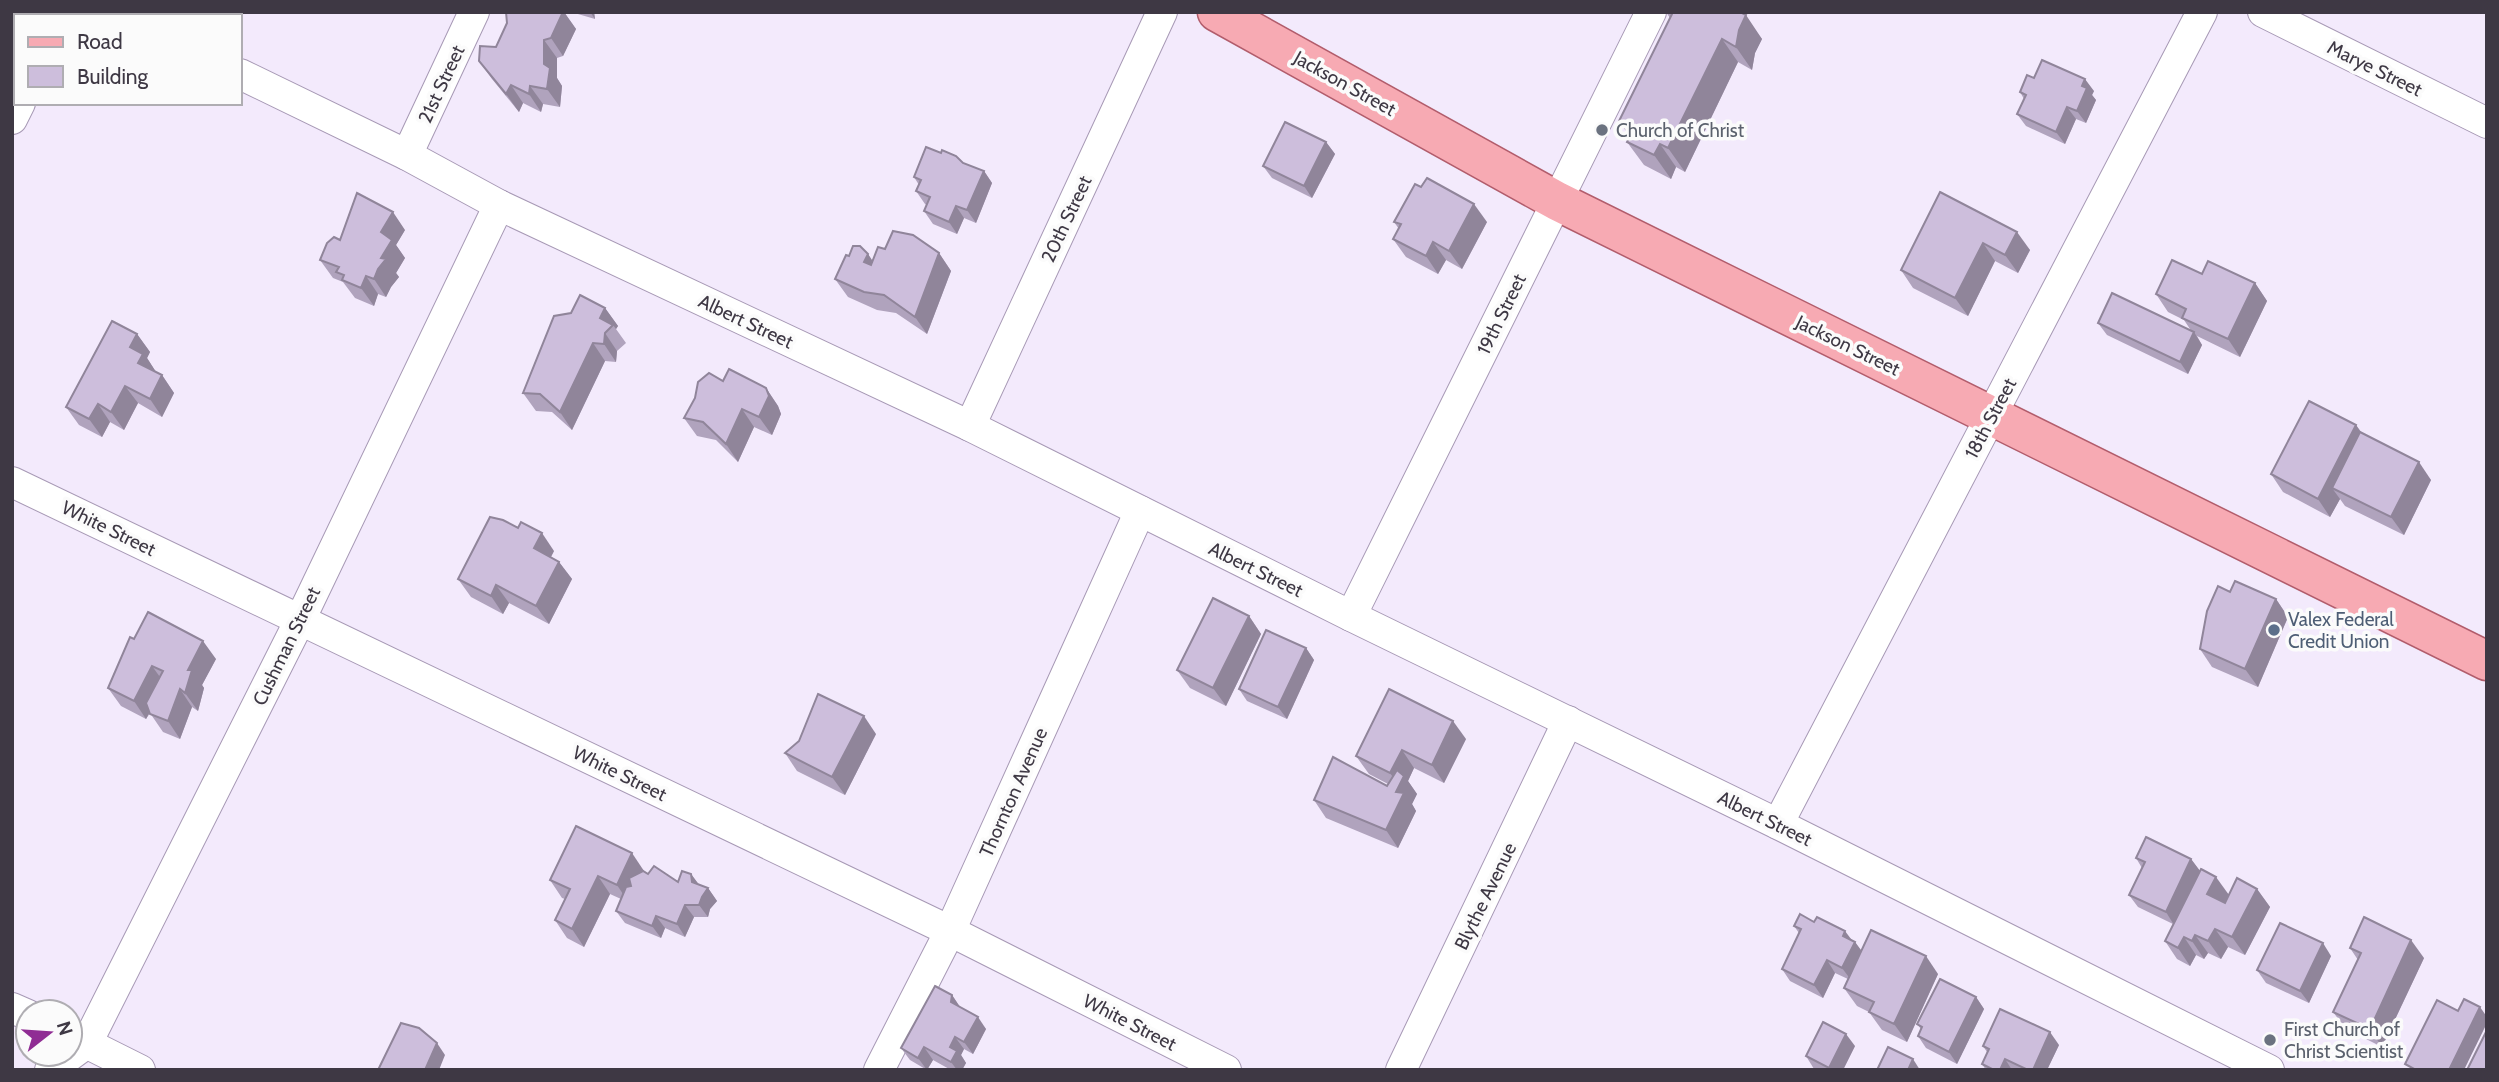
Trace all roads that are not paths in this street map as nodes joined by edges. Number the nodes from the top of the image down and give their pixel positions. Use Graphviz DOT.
graph roads {
  1 [pos="474,12"];
  2 [pos="1162,12"];
  3 [pos="1217,12"];
  4 [pos="1651,12"];
  5 [pos="2202,12"];
  6 [pos="2263,12"];
  7 [pos="242,75"];
  8 [pos="2487,123"];
  9 [pos="407,155"];
  10 [pos="1557,201"];
  11 [pos="499,205"];
  12 [pos="1992,416"];
  13 [pos="970,426"];
  14 [pos="12,482"];
  15 [pos="1140,511"];
  16 [pos="1351,616"];
  17 [pos="300,620"];
  18 [pos="2487,661"];
  19 [pos="1568,722"];
  20 [pos="1778,824"];
  21 [pos="950,931"];
  22 [pos="84,1028"];
  23 [pos="84,1042"];
  24 [pos="140,1070"];
  25 [pos="879,1070"];
  26 [pos="1226,1070"];
  27 [pos="1401,1070"];
  28 [pos="2269,1070"];
  1 -- 9 [label="street, 21st Street"];
  2 -- 13 [label="street, 20th Street"];
  3 -- 10 [label="main road, Jackson Street"];
  4 -- 10 [label="street, 19th Street"];
  5 -- 12 [label="street, 18th Street"];
  6 -- 8 [label="street, Marye Street"];
  7 -- 9 [label="street, Albert Street"];
  9 -- 11 [label="street, Albert Street"];
  10 -- 12 [label="main road, Jackson Street"];
  10 -- 16 [label="street, 19th Street"];
  11 -- 13 [label="street, Albert Street"];
  11 -- 17 [label="street, Cushman Street"];
  12 -- 18 [label="main road, Jackson Street"];
  12 -- 20 [label="street, 18th Street"];
  13 -- 15 [label="street, Albert Street"];
  14 -- 17 [label="street, White Street"];
  15 -- 16 [label="street, Albert Street"];
  15 -- 21 [label="street, Thornton Avenue"];
  16 -- 19 [label="street, Albert Street"];
  17 -- 21 [label="street, White Street"];
  17 -- 22 [label="street, Cushman Street"];
  19 -- 20 [label="street, Albert Street"];
  19 -- 27 [label="street, Blythe Avenue"];
  20 -- 28 [label="street, Albert Street"];
  21 -- 25 [label="street, Thornton Avenue"];
  21 -- 26 [label="street, White Street"];
  23 -- 24 [label="street"];
}
